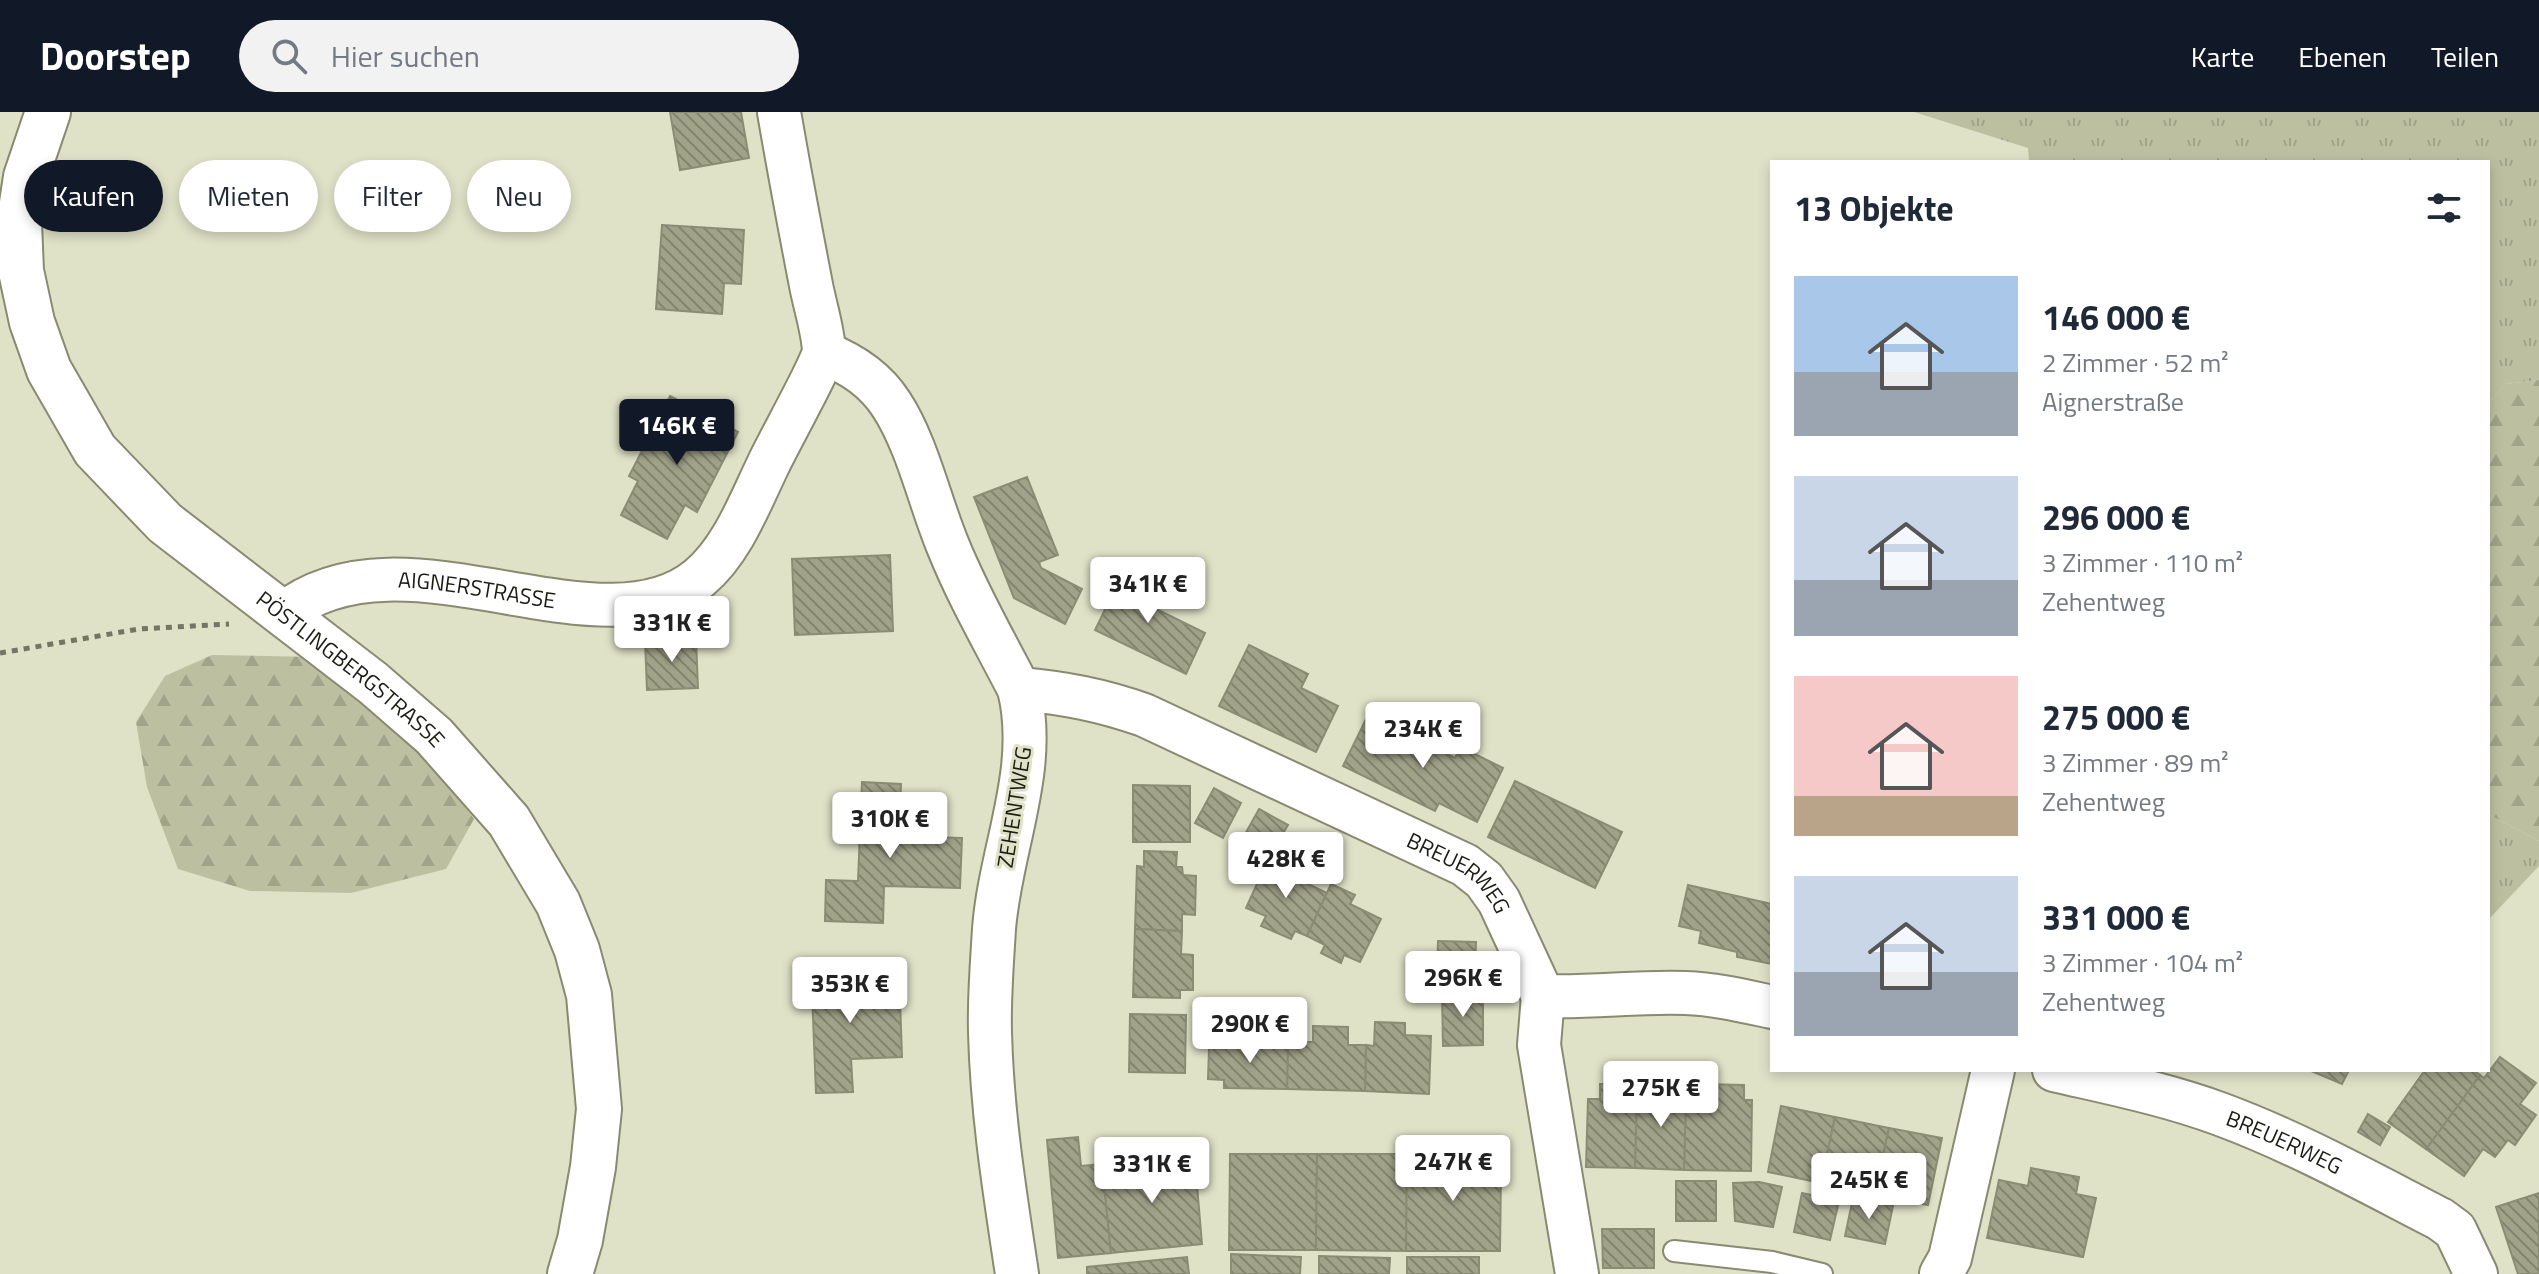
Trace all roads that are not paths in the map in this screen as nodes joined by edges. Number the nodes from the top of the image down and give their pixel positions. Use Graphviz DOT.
graph roads {
  1 [pos="48,112"];
  2 [pos="779,112"];
  3 [pos="824,353"];
  4 [pos="283,614"];
  5 [pos="1019,689"];
  6 [pos="1543,996"];
  7 [pos="1770,1007"];
  8 [pos="1993,1072"];
  9 [pos="2063,1072"];
  10 [pos="1674,1251"];
  11 [pos="570,1274"];
  12 [pos="1017,1274"];
  13 [pos="1577,1274"];
  14 [pos="1822,1274"];
  15 [pos="1941,1274"];
  16 [pos="2476,1274"];
  1 -- 4 [label="main road, PÖSTLINGBERGSTRASSE"];
  2 -- 3 [label="street"];
  3 -- 4 [label="street, AIGNERSTRASSE"];
  3 -- 5 [label="street, ZEHENTWEG"];
  4 -- 11 [label="main road, PÖSTLINGBERGSTRASSE"];
  5 -- 6 [label="street, BREUERWEG"];
  5 -- 12 [label="street, ZEHENTWEG"];
  6 -- 7 [label="street"];
  6 -- 13 [label="street"];
  8 -- 15 [label="street"];
  9 -- 16 [label="street, BREUERWEG"];
  10 -- 14 [label="lane"];
}
